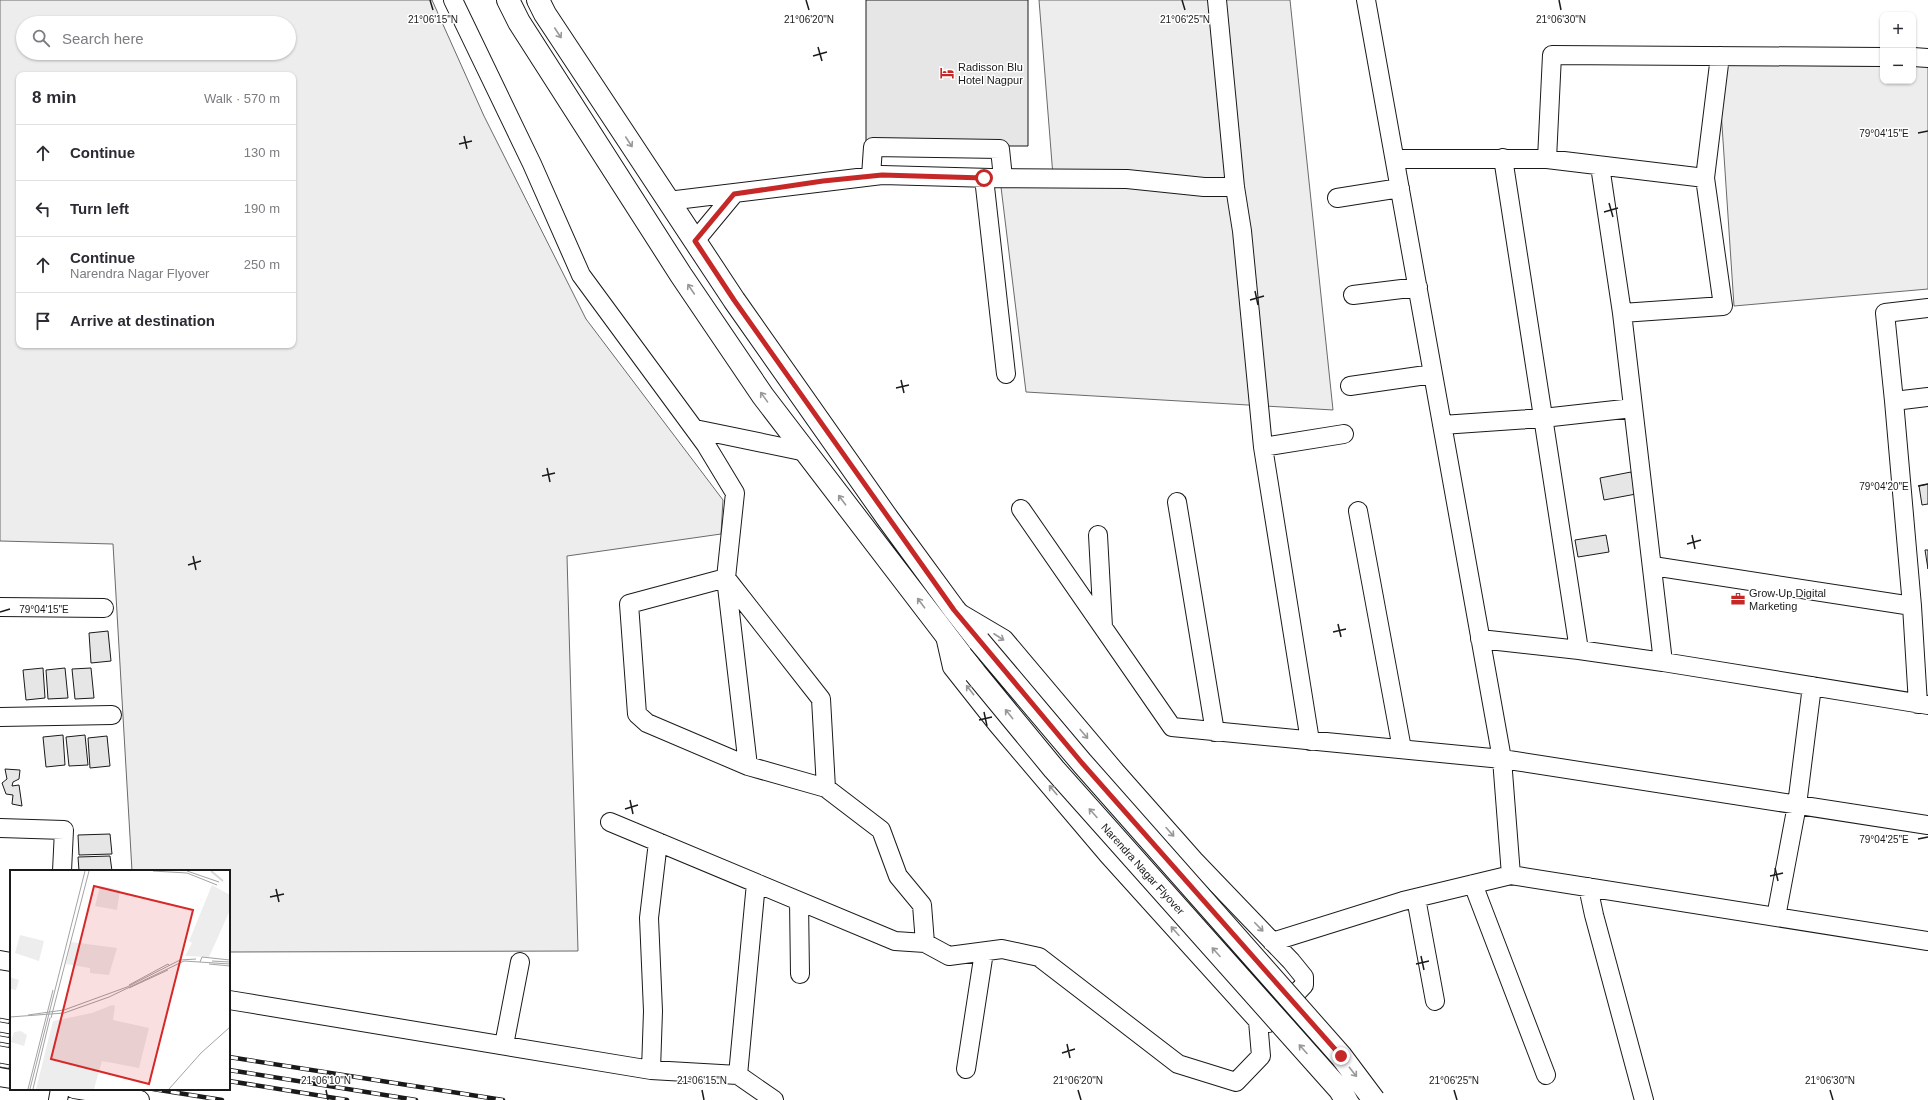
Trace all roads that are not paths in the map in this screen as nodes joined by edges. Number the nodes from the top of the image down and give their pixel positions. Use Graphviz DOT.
graph roads {
  1 [pos="454,0"];
  2 [pos="508,0"];
  3 [pos="538,0"];
  4 [pos="1217,0"];
  5 [pos="1366,0"];
  6 [pos="1720,56"];
  7 [pos="1880,57"];
  8 [pos="1916,57"];
  9 [pos="1928,58"];
  10 [pos="1503,158"];
  11 [pos="1395,159"];
  12 [pos="1547,159"];
  13 [pos="1600,166"];
  14 [pos="871,176"];
  15 [pos="984,178"];
  16 [pos="1003,178"];
  17 [pos="1705,178"];
  18 [pos="1235,187"];
  19 [pos="1400,188"];
  20 [pos="734,194"];
  21 [pos="1337,198"];
  22 [pos="668,201"];
  23 [pos="695,241"];
  24 [pos="1418,287"];
  25 [pos="1353,295"];
  26 [pos="1928,308"];
  27 [pos="1622,313"];
  28 [pos="1006,374"];
  29 [pos="1433,374"];
  30 [pos="1350,386"];
  31 [pos="1928,397"];
  32 [pos="1894,401"];
  33 [pos="1633,408"];
  34 [pos="1543,418"];
  35 [pos="1442,425"];
  36 [pos="695,429"];
  37 [pos="1344,434"];
  38 [pos="1263,446"];
  39 [pos="806,452"];
  40 [pos="1177,502"];
  41 [pos="1021,508"];
  42 [pos="1358,511"];
  43 [pos="1098,535"];
  44 [pos="1653,566"];
  45 [pos="726,578"];
  46 [pos="1912,606"];
  47 [pos="0,607"];
  48 [pos="104,608"];
  49 [pos="954,610"];
  50 [pos="1103,627"];
  51 [pos="945,634"];
  52 [pos="1480,639"];
  53 [pos="1579,650"];
  54 [pos="1663,662"];
  55 [pos="1812,686"];
  56 [pos="1923,704"];
  57 [pos="112,715"];
  58 [pos="0,717"];
  59 [pos="1215,732"];
  60 [pos="1310,741"];
  61 [pos="1402,749"];
  62 [pos="1502,759"];
  63 [pos="748,766"];
  64 [pos="826,788"];
  65 [pos="1797,805"];
  66 [pos="610,822"];
  67 [pos="1928,826"];
  68 [pos="0,828"];
  69 [pos="658,842"];
  70 [pos="62,870"];
  71 [pos="1511,875"];
  72 [pos="756,883"];
  73 [pos="1473,884"];
  74 [pos="1588,887"];
  75 [pos="1416,898"];
  76 [pos="799,901"];
  77 [pos="1776,917"];
  78 [pos="1928,941"];
  79 [pos="1272,942"];
  80 [pos="925,943"];
  81 [pos="984,952"];
  82 [pos="0,960"];
  83 [pos="10,962"];
  84 [pos="520,962"];
  85 [pos="800,974"];
  86 [pos="230,1000"];
  87 [pos="1436,1001"];
  88 [pos="1258,1021"];
  89 [pos="504,1045"];
  90 [pos="966,1069"];
  91 [pos="651,1070"];
  92 [pos="738,1075"];
  93 [pos="1546,1075"];
  94 [pos="0,1077"];
  95 [pos="10,1079"];
  96 [pos="60,1090"];
  97 [pos="80,1090"];
  98 [pos="58,1100"];
  99 [pos="138,1100"];
  100 [pos="774,1100"];
  101 [pos="1346,1100"];
  102 [pos="1374,1100"];
  103 [pos="1644,1100"];
  1 -- 36 [label="street"];
  39 -- 2 [label="main road, Narendra Nagar Flyover, one-way"];
  3 -- 22 [label="main road, one-way"];
  4 -- 18 [label="street"];
  5 -- 11 [label="street"];
  6 -- 7 [label="street"];
  6 -- 12 [label="street"];
  6 -- 17 [label="street"];
  8 -- 9 [label="street"];
  10 -- 11 [label="street"];
  10 -- 12 [label="street"];
  10 -- 34 [label="street"];
  11 -- 19 [label="street"];
  12 -- 13 [label="street"];
  13 -- 17 [label="street"];
  13 -- 27 [label="street"];
  14 -- 15 [label="street"];
  14 -- 16 [label="street"];
  14 -- 20 [label="street"];
  15 -- 16 [label="street"];
  15 -- 28 [label="street"];
  16 -- 18 [label="street"];
  17 -- 27 [label="street"];
  18 -- 38 [label="street"];
  19 -- 21 [label="street"];
  19 -- 24 [label="street"];
  20 -- 22 [label="street"];
  20 -- 23 [label="street"];
  22 -- 23 [label="main road"];
  23 -- 49 [label="main road"];
  24 -- 25 [label="street"];
  24 -- 29 [label="street"];
  26 -- 32 [label="street"];
  27 -- 33 [label="street"];
  29 -- 30 [label="street"];
  29 -- 35 [label="street"];
  31 -- 32 [label="street"];
  32 -- 46 [label="street"];
  33 -- 34 [label="street"];
  33 -- 44 [label="street"];
  34 -- 35 [label="street"];
  34 -- 53 [label="street"];
  35 -- 52 [label="street"];
  36 -- 39 [label="street"];
  36 -- 45 [label="street"];
  37 -- 38 [label="street"];
  38 -- 60 [label="street"];
  51 -- 39 [label="main road, Narendra Nagar Flyover, one-way"];
  40 -- 59 [label="street"];
  41 -- 50 [label="street"];
  42 -- 61 [label="street"];
  43 -- 50 [label="street"];
  44 -- 46 [label="street"];
  44 -- 54 [label="street"];
  45 -- 63 [label="street"];
  45 -- 63 [label="street"];
  45 -- 64 [label="street"];
  46 -- 56 [label="street"];
  47 -- 48 [label="street"];
  49 -- 79 [label="street, one-way"];
  49 -- 102 [label="main road, one-way, bridge"];
  50 -- 59 [label="street"];
  88 -- 51 [label="street, one-way"];
  101 -- 51 [label="main road, Narendra Nagar Flyover, one-way, bridge"];
  52 -- 53 [label="street"];
  52 -- 62 [label="street"];
  53 -- 54 [label="street"];
  54 -- 55 [label="street"];
  55 -- 56 [label="street"];
  55 -- 65 [label="street"];
  57 -- 58 [label="street"];
  59 -- 60 [label="street"];
  60 -- 61 [label="street"];
  61 -- 62 [label="street"];
  62 -- 65 [label="street"];
  62 -- 71 [label="street"];
  63 -- 64 [label="street"];
  64 -- 80 [label="street"];
  65 -- 67 [label="street"];
  65 -- 77 [label="street"];
  66 -- 69 [label="street"];
  68 -- 70 [label="street"];
  69 -- 72 [label="street"];
  69 -- 91 [label="street"];
  71 -- 73 [label="street"];
  71 -- 74 [label="street"];
  72 -- 76 [label="street"];
  72 -- 92 [label="street"];
  73 -- 75 [label="street"];
  73 -- 93 [label="street"];
  74 -- 77 [label="street"];
  74 -- 103 [label="street"];
  75 -- 79 [label="street"];
  75 -- 87 [label="street"];
  76 -- 80 [label="street"];
  76 -- 85 [label="street"];
  77 -- 78 [label="street"];
  79 -- 88 [label="street"];
  80 -- 81 [label="street"];
  81 -- 88 [label="street"];
  81 -- 90 [label="street"];
  82 -- 83 [label="street"];
  84 -- 89 [label="street"];
  86 -- 89 [label="street"];
  89 -- 91 [label="street"];
  91 -- 92 [label="street"];
  92 -- 100 [label="street"];
  94 -- 95 [label="street"];
  96 -- 98 [label="street"];
  97 -- 99 [label="street"];
}
